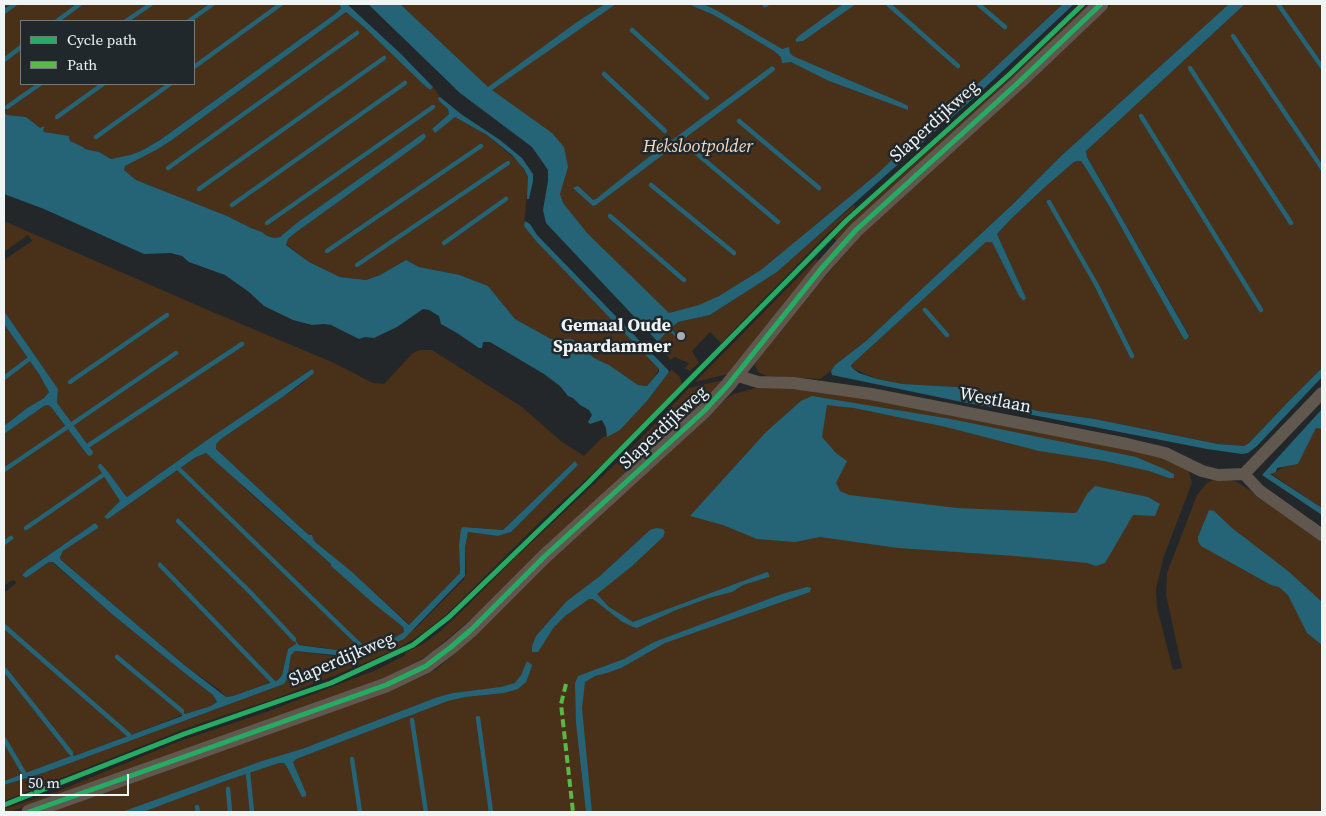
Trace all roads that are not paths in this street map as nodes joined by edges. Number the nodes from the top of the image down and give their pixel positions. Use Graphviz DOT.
graph roads {
  1 [pos="1101,4"];
  2 [pos="735,375"];
  3 [pos="1322,393"];
  4 [pos="1244,474"];
  5 [pos="1322,534"];
  6 [pos="29,812"];
  1 -- 2 [label="street, Slaperdijkweg"];
  2 -- 4 [label="street, Westlaan"];
  2 -- 6 [label="street, Slaperdijkweg"];
  3 -- 4 [label="street"];
  4 -- 5 [label="street"];
}
